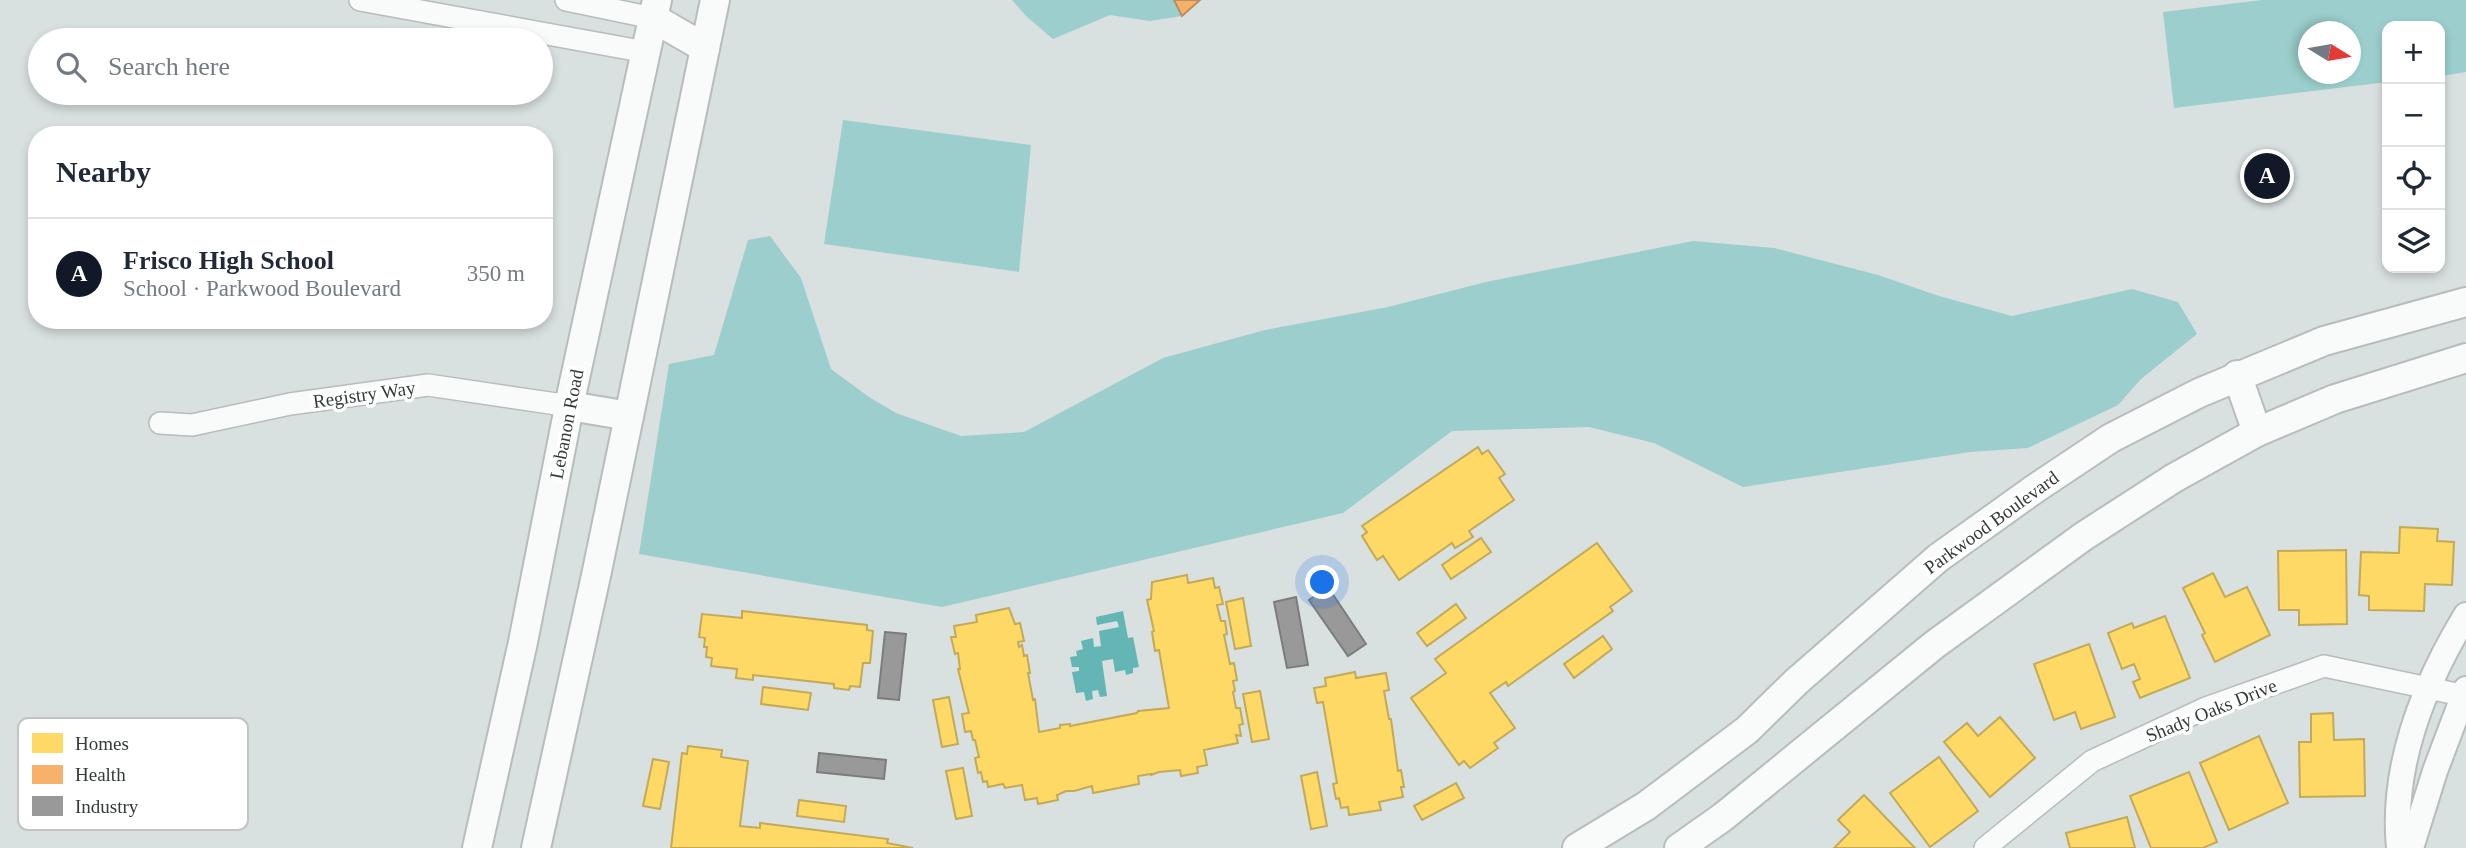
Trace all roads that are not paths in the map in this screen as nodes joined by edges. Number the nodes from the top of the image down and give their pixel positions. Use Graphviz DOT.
graph roads {
  1 [pos="360,0"];
  2 [pos="566,0"];
  3 [pos="715,0"];
  4 [pos="655,9"];
  5 [pos="514,28"];
  6 [pos="553,35"];
  7 [pos="705,48"];
  8 [pos="646,52"];
  9 [pos="2466,302"];
  10 [pos="2466,358"];
  11 [pos="2237,375"];
  12 [pos="570,406"];
  13 [pos="629,416"];
  14 [pos="160,422"];
  15 [pos="2257,432"];
  16 [pos="2466,615"];
  17 [pos="2428,686"];
  18 [pos="2465,693"];
  19 [pos="1591,845"];
  20 [pos="477,848"];
  21 [pos="536,848"];
  22 [pos="1679,848"];
  23 [pos="1985,848"];
  24 [pos="2399,848"];
  25 [pos="2411,848"];
  1 -- 5 [label="street"];
  2 -- 4 [label="street"];
  3 -- 7 [label="main road"];
  4 -- 7 [label="main road"];
  4 -- 8 [label="main road, Lebanon Road"];
  6 -- 8 [label="street"];
  7 -- 8 [label="main road"];
  7 -- 13 [label="main road"];
  8 -- 12 [label="main road, Lebanon Road"];
  9 -- 11 [label="main road, Parkwood Boulevard"];
  10 -- 15 [label="main road"];
  11 -- 15 [label="main road"];
  11 -- 19 [label="main road, Parkwood Boulevard"];
  12 -- 13 [label="main road"];
  12 -- 14 [label="street, Registry Way"];
  12 -- 20 [label="main road, Lebanon Road"];
  13 -- 21 [label="main road"];
  15 -- 22 [label="main road"];
  16 -- 17 [label="street"];
  17 -- 18 [label="street, Shady Oaks Drive"];
  17 -- 23 [label="street, Shady Oaks Drive"];
  17 -- 24 [label="street"];
  18 -- 25 [label="street"];
}
